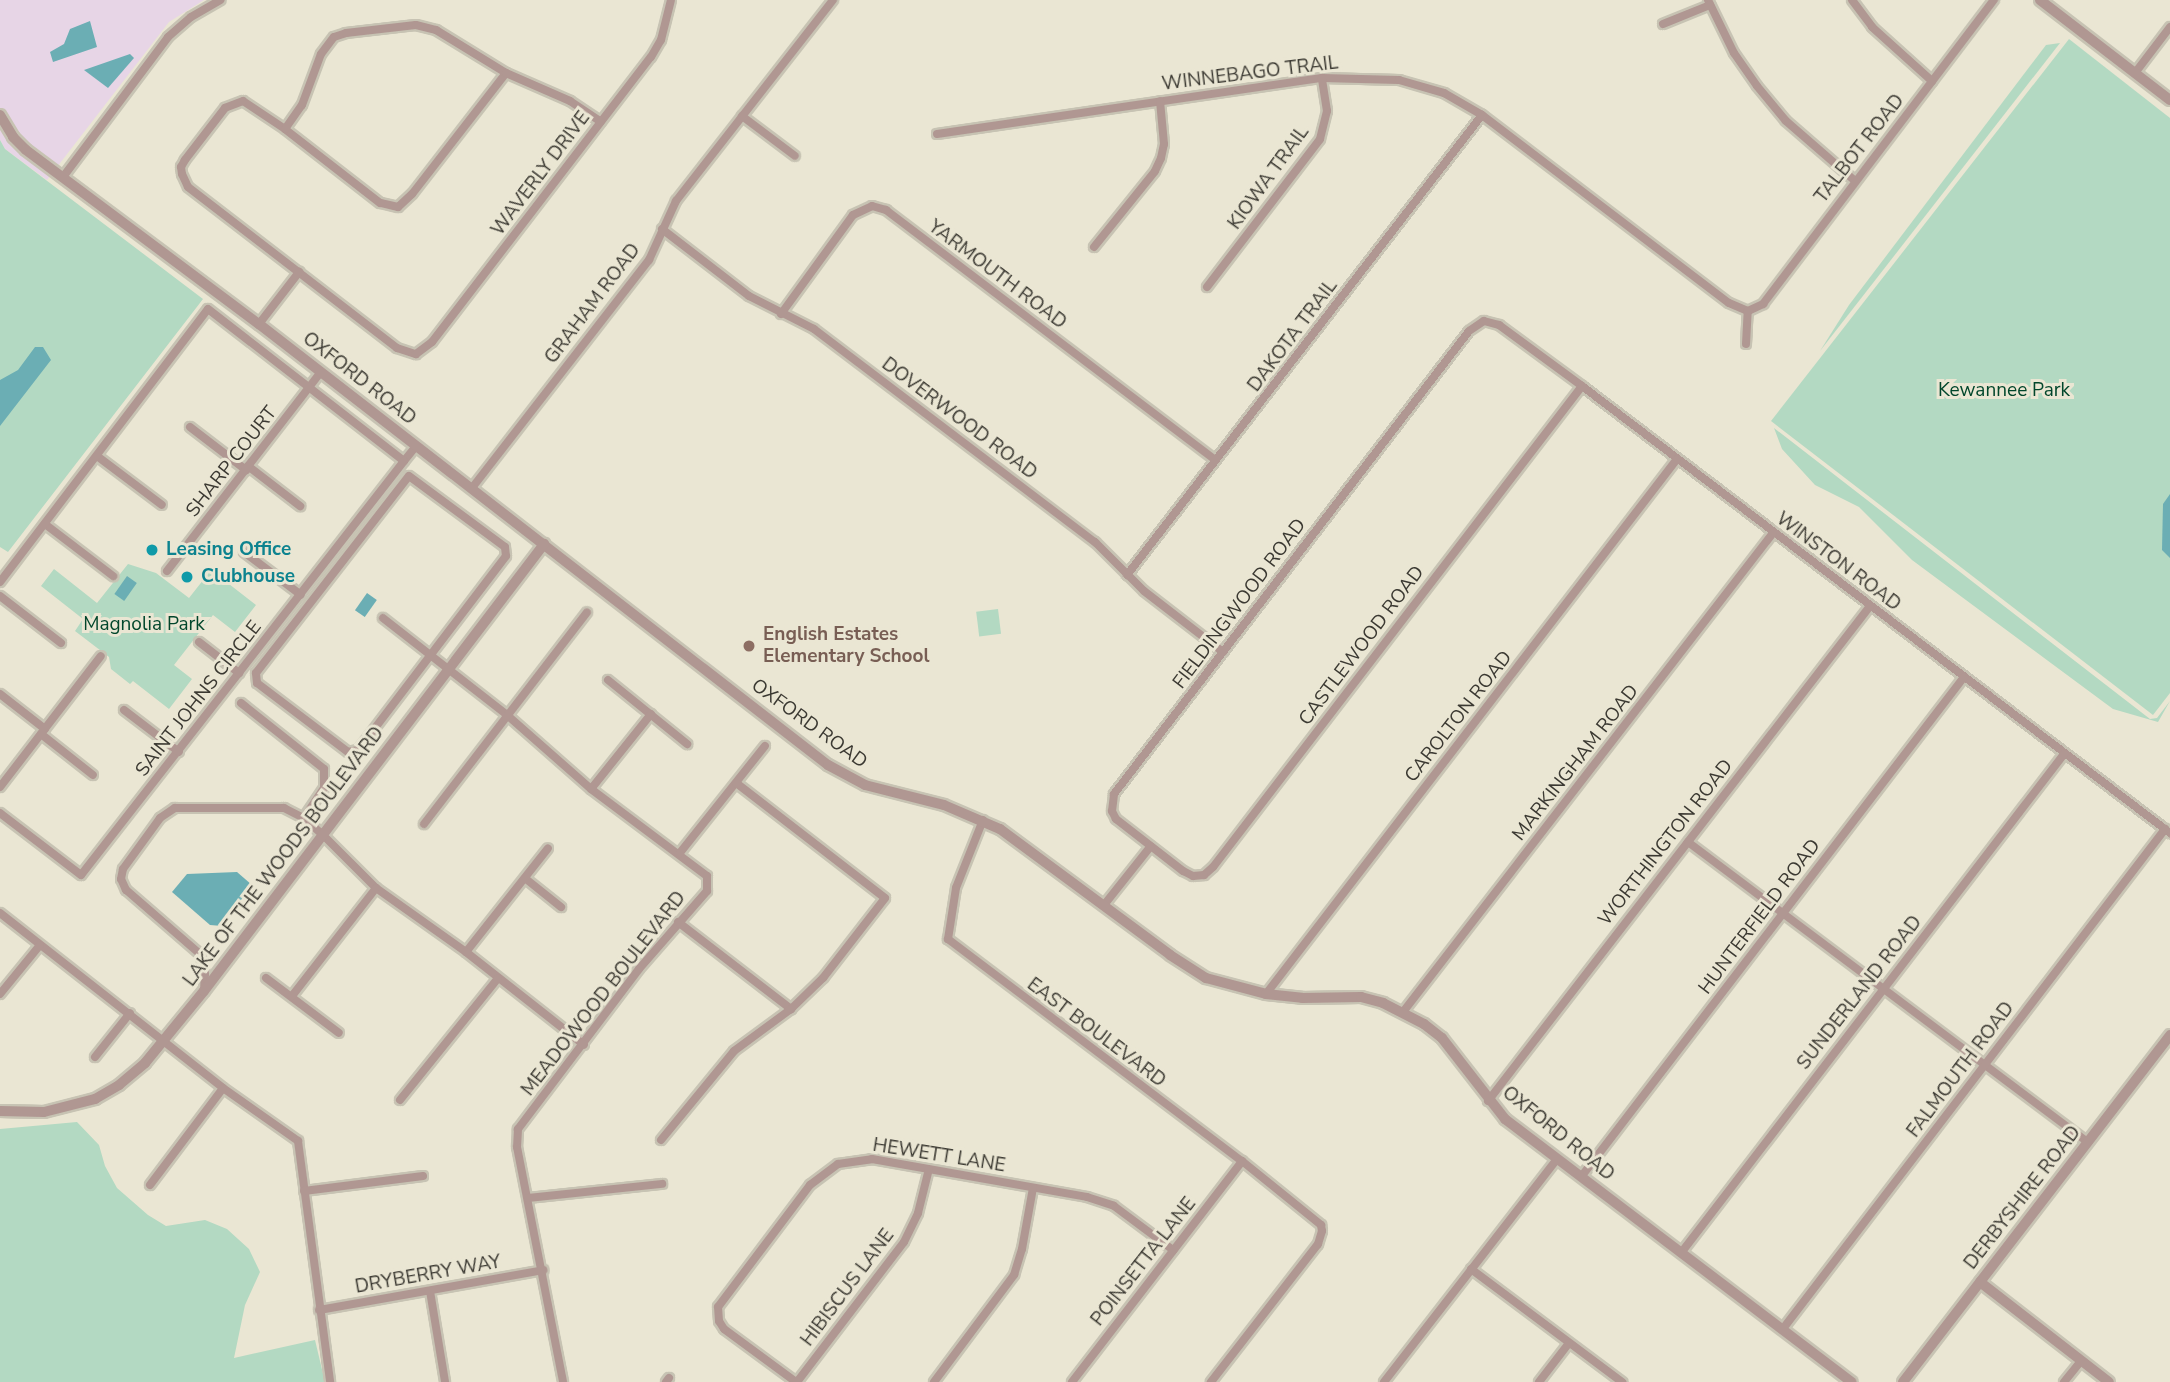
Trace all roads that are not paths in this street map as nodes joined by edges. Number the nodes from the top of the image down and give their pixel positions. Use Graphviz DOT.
graph roads {
  1 [pos="221,0"];
  2 [pos="671,0"];
  3 [pos="833,0"];
  4 [pos="1852,0"];
  5 [pos="1994,0"];
  6 [pos="2040,0"];
  7 [pos="210,2"];
  8 [pos="1709,3"];
  9 [pos="1663,24"];
  10 [pos="2170,27"];
  11 [pos="506,73"];
  12 [pos="2135,73"];
  13 [pos="1322,78"];
  14 [pos="1932,81"];
  15 [pos="2170,100"];
  16 [pos="1160,101"];
  17 [pos="0,115"];
  18 [pos="1482,115"];
  19 [pos="742,116"];
  20 [pos="601,122"];
  21 [pos="285,129"];
  22 [pos="937,134"];
  23 [pos="795,156"];
  24 [pos="63,177"];
  25 [pos="1855,181"];
  26 [pos="662,229"];
  27 [pos="1094,247"];
  28 [pos="299,272"];
  29 [pos="1207,287"];
  30 [pos="221,295"];
  31 [pos="208,309"];
  32 [pos="1748,311"];
  33 [pos="781,314"];
  34 [pos="1484,321"];
  35 [pos="259,324"];
  36 [pos="1746,344"];
  37 [pos="321,372"];
  38 [pos="1582,386"];
  39 [pos="309,388"];
  40 [pos="190,428"];
  41 [pos="416,446"];
  42 [pos="97,456"];
  43 [pos="1677,459"];
  44 [pos="1215,460"];
  45 [pos="404,461"];
  46 [pos="247,468"];
  47 [pos="472,488"];
  48 [pos="162,505"];
  49 [pos="300,506"];
  50 [pos="45,524"];
  51 [pos="1773,533"];
  52 [pos="544,544"];
  53 [pos="244,552"];
  54 [pos="167,570"];
  55 [pos="1127,575"];
  56 [pos="113,576"];
  57 [pos="0,582"];
  58 [pos="301,595"];
  59 [pos="0,596"];
  60 [pos="1870,606"];
  61 [pos="587,612"];
  62 [pos="383,618"];
  63 [pos="199,642"];
  64 [pos="61,643"];
  65 [pos="1223,652"];
  66 [pos="431,654"];
  67 [pos="101,656"];
  68 [pos="448,670"];
  69 [pos="239,673"];
  70 [pos="1964,677"];
  71 [pos="608,680"];
  72 [pos="0,694"];
  73 [pos="241,703"];
  74 [pos="124,710"];
  75 [pos="651,714"];
  76 [pos="507,715"];
  77 [pos="43,731"];
  78 [pos="687,744"];
  79 [pos="765,746"];
  80 [pos="179,752"];
  81 [pos="2064,754"];
  82 [pos="93,775"];
  83 [pos="736,783"];
  84 [pos="0,787"];
  85 [pos="591,789"];
  86 [pos="0,813"];
  87 [pos="304,818"];
  88 [pos="984,820"];
  89 [pos="424,824"];
  90 [pos="2167,831"];
  91 [pos="323,835"];
  92 [pos="1688,842"];
  93 [pos="1151,846"];
  94 [pos="548,848"];
  95 [pos="679,853"];
  96 [pos="526,879"];
  97 [pos="376,888"];
  98 [pos="1104,905"];
  99 [pos="561,907"];
  100 [pos="0,913"];
  101 [pos="1782,913"];
  102 [pos="678,922"];
  103 [pos="40,945"];
  104 [pos="466,952"];
  105 [pos="266,978"];
  106 [pos="498,978"];
  107 [pos="1882,990"];
  108 [pos="204,991"];
  109 [pos="0,994"];
  110 [pos="1266,994"];
  111 [pos="292,996"];
  112 [pos="791,1009"];
  113 [pos="1403,1012"];
  114 [pos="130,1013"];
  115 [pos="339,1033"];
  116 [pos="2170,1035"];
  117 [pos="165,1041"];
  118 [pos="584,1045"];
  119 [pos="95,1057"];
  120 [pos="1984,1065"];
  121 [pos="223,1088"];
  122 [pos="400,1100"];
  123 [pos="1488,1101"];
  124 [pos="0,1111"];
  125 [pos="662,1140"];
  126 [pos="2088,1142"];
  127 [pos="1557,1159"];
  128 [pos="1242,1161"];
  129 [pos="929,1169"];
  130 [pos="423,1176"];
  131 [pos="1581,1177"];
  132 [pos="662,1184"];
  133 [pos="150,1185"];
  134 [pos="1033,1188"];
  135 [pos="304,1191"];
  136 [pos="528,1198"];
  137 [pos="1173,1250"];
  138 [pos="1681,1253"];
  139 [pos="1471,1269"];
  140 [pos="543,1270"];
  141 [pos="1980,1282"];
  142 [pos="430,1291"];
  143 [pos="318,1310"];
  144 [pos="1782,1330"];
  145 [pos="1569,1343"];
  146 [pos="2081,1361"];
  147 [pos="330,1382"];
  148 [pos="445,1382"];
  149 [pos="563,1382"];
  150 [pos="797,1382"];
  151 [pos="933,1382"];
  152 [pos="1072,1382"];
  153 [pos="1211,1382"];
  154 [pos="1384,1382"];
  155 [pos="1539,1382"];
  156 [pos="1622,1382"];
  157 [pos="1852,1382"];
  158 [pos="1903,1382"];
  159 [pos="2064,1382"];
  160 [pos="2109,1382"];
  1 -- 7 [label="street"];
  2 -- 20 [label="street, WAVERLY DRIVE"];
  3 -- 19 [label="street, GRAHAM ROAD"];
  4 -- 14 [label="street"];
  5 -- 14 [label="street, TALBOT ROAD"];
  6 -- 12 [label="street"];
  7 -- 24 [label="street"];
  8 -- 9 [label="street"];
  8 -- 25 [label="street"];
  10 -- 12 [label="street"];
  11 -- 20 [label="street"];
  11 -- 21 [label="street"];
  11 -- 21 [label="street"];
  12 -- 15 [label="street"];
  13 -- 16 [label="street, WINNEBAGO TRAIL"];
  13 -- 18 [label="street, WINNEBAGO TRAIL"];
  13 -- 29 [label="street, KIOWA TRAIL"];
  14 -- 25 [label="street, TALBOT ROAD"];
  16 -- 22 [label="street, WINNEBAGO TRAIL"];
  16 -- 27 [label="street"];
  17 -- 24 [label="street, OXFORD ROAD"];
  18 -- 32 [label="street, WINNEBAGO TRAIL"];
  18 -- 44 [label="street, DAKOTA TRAIL"];
  19 -- 23 [label="street"];
  19 -- 26 [label="street, GRAHAM ROAD"];
  20 -- 28 [label="street, WAVERLY DRIVE"];
  21 -- 28 [label="street"];
  24 -- 30 [label="street, OXFORD ROAD"];
  25 -- 32 [label="street, TALBOT ROAD"];
  26 -- 33 [label="street, DOVERWOOD ROAD"];
  26 -- 47 [label="street, GRAHAM ROAD"];
  28 -- 35 [label="street"];
  30 -- 31 [label="street"];
  30 -- 35 [label="street, OXFORD ROAD"];
  31 -- 39 [label="street"];
  31 -- 42 [label="street"];
  32 -- 36 [label="street"];
  33 -- 44 [label="street, YARMOUTH ROAD"];
  33 -- 55 [label="street, DOVERWOOD ROAD"];
  34 -- 38 [label="street, WINSTON ROAD"];
  34 -- 65 [label="street, FIELDINGWOOD ROAD"];
  35 -- 37 [label="street, OXFORD ROAD"];
  37 -- 39 [label="street, SHARP COURT"];
  37 -- 41 [label="street, OXFORD ROAD"];
  38 -- 43 [label="street, WINSTON ROAD"];
  38 -- 93 [label="street, CASTLEWOOD ROAD"];
  39 -- 45 [label="street"];
  39 -- 46 [label="street, SHARP COURT"];
  40 -- 46 [label="street"];
  41 -- 45 [label="street, SAINT JOHNS CIRCLE"];
  41 -- 47 [label="street, OXFORD ROAD"];
  42 -- 48 [label="street"];
  42 -- 50 [label="street"];
  43 -- 51 [label="street, WINSTON ROAD"];
  43 -- 110 [label="street, CAROLTON ROAD"];
  44 -- 55 [label="street, DAKOTA TRAIL"];
  45 -- 58 [label="street, SAINT JOHNS CIRCLE"];
  46 -- 49 [label="street"];
  46 -- 54 [label="street, SHARP COURT"];
  47 -- 52 [label="street, OXFORD ROAD"];
  50 -- 56 [label="street"];
  50 -- 57 [label="street"];
  51 -- 60 [label="street, WINSTON ROAD"];
  51 -- 113 [label="street, MARKINGHAM ROAD"];
  52 -- 68 [label="street, LAKE OF THE WOODS BOULEVARD"];
  52 -- 88 [label="street, OXFORD ROAD"];
  53 -- 58 [label="street"];
  55 -- 65 [label="street, DOVERWOOD ROAD"];
  58 -- 69 [label="street, SAINT JOHNS CIRCLE"];
  59 -- 64 [label="street"];
  60 -- 70 [label="street, WINSTON ROAD"];
  60 -- 92 [label="street, WORTHINGTON ROAD"];
  61 -- 76 [label="street"];
  62 -- 66 [label="street, MEADOWOOD BOULEVARD"];
  63 -- 69 [label="street"];
  65 -- 93 [label="street, FIELDINGWOOD ROAD"];
  66 -- 66 [label="street"];
  66 -- 68 [label="street, MEADOWOOD BOULEVARD"];
  67 -- 77 [label="street"];
  68 -- 76 [label="street, MEADOWOOD BOULEVARD"];
  68 -- 91 [label="street, LAKE OF THE WOODS BOULEVARD"];
  69 -- 80 [label="street, SAINT JOHNS CIRCLE"];
  70 -- 81 [label="street, WINSTON ROAD"];
  70 -- 101 [label="street, HUNTERFIELD ROAD"];
  71 -- 75 [label="street"];
  72 -- 77 [label="street"];
  73 -- 87 [label="street"];
  74 -- 80 [label="street"];
  75 -- 78 [label="street"];
  75 -- 85 [label="street"];
  76 -- 85 [label="street, MEADOWOOD BOULEVARD"];
  76 -- 89 [label="street"];
  77 -- 82 [label="street"];
  77 -- 84 [label="street"];
  79 -- 83 [label="street"];
  80 -- 86 [label="street, SAINT JOHNS CIRCLE"];
  81 -- 90 [label="street, WINSTON ROAD"];
  81 -- 107 [label="street, SUNDERLAND ROAD"];
  83 -- 95 [label="street"];
  83 -- 112 [label="street"];
  85 -- 95 [label="street, MEADOWOOD BOULEVARD"];
  87 -- 91 [label="street"];
  87 -- 108 [label="street"];
  88 -- 98 [label="street, OXFORD ROAD"];
  88 -- 128 [label="street, EAST BOULEVARD"];
  90 -- 120 [label="street, FALMOUTH ROAD"];
  91 -- 97 [label="street"];
  91 -- 108 [label="street, LAKE OF THE WOODS BOULEVARD"];
  92 -- 101 [label="street"];
  92 -- 123 [label="street, WORTHINGTON ROAD"];
  93 -- 98 [label="street"];
  94 -- 96 [label="street"];
  95 -- 102 [label="street, MEADOWOOD BOULEVARD"];
  96 -- 99 [label="street"];
  96 -- 104 [label="street"];
  97 -- 104 [label="street"];
  97 -- 111 [label="street"];
  98 -- 110 [label="street, OXFORD ROAD"];
  100 -- 103 [label="street"];
  101 -- 107 [label="street"];
  101 -- 131 [label="street, HUNTERFIELD ROAD"];
  102 -- 112 [label="street"];
  102 -- 118 [label="street, MEADOWOOD BOULEVARD"];
  103 -- 109 [label="street"];
  103 -- 114 [label="street"];
  104 -- 106 [label="street"];
  105 -- 111 [label="street"];
  106 -- 118 [label="street"];
  106 -- 122 [label="street"];
  107 -- 120 [label="street"];
  107 -- 138 [label="street, SUNDERLAND ROAD"];
  108 -- 117 [label="street, LAKE OF THE WOODS BOULEVARD"];
  110 -- 113 [label="street, OXFORD ROAD"];
  111 -- 115 [label="street"];
  112 -- 125 [label="street"];
  113 -- 123 [label="street, OXFORD ROAD"];
  114 -- 117 [label="street"];
  114 -- 119 [label="street"];
  116 -- 126 [label="street, DERBYSHIRE ROAD"];
  117 -- 121 [label="street"];
  117 -- 124 [label="street, LAKE OF THE WOODS BOULEVARD"];
  118 -- 136 [label="street, MEADOWOOD BOULEVARD"];
  120 -- 126 [label="street"];
  120 -- 144 [label="street, FALMOUTH ROAD"];
  121 -- 133 [label="street"];
  121 -- 135 [label="street"];
  123 -- 127 [label="street, OXFORD ROAD"];
  126 -- 141 [label="street, DERBYSHIRE ROAD"];
  127 -- 131 [label="street, OXFORD ROAD"];
  127 -- 139 [label="street"];
  128 -- 137 [label="street, POINSETTA LANE"];
  128 -- 153 [label="street, EAST BOULEVARD"];
  129 -- 134 [label="street, HEWETT LANE"];
  129 -- 150 [label="street, HIBISCUS LANE"];
  129 -- 150 [label="street, HEWETT LANE"];
  130 -- 135 [label="street"];
  131 -- 138 [label="street, OXFORD ROAD"];
  132 -- 136 [label="street"];
  134 -- 137 [label="street, HEWETT LANE"];
  134 -- 151 [label="street"];
  135 -- 143 [label="street"];
  136 -- 140 [label="street, MEADOWOOD BOULEVARD"];
  137 -- 152 [label="street, POINSETTA LANE"];
  138 -- 144 [label="street, OXFORD ROAD"];
  139 -- 145 [label="street"];
  139 -- 154 [label="street"];
  140 -- 142 [label="street, DRYBERRY WAY"];
  140 -- 149 [label="street, MEADOWOOD BOULEVARD"];
  141 -- 146 [label="street"];
  141 -- 158 [label="street, DERBYSHIRE ROAD"];
  142 -- 143 [label="street, DRYBERRY WAY"];
  142 -- 148 [label="street"];
  143 -- 147 [label="street"];
  144 -- 157 [label="street, OXFORD ROAD"];
  145 -- 155 [label="street"];
  145 -- 156 [label="street"];
  146 -- 159 [label="street"];
  146 -- 160 [label="street"];
}
